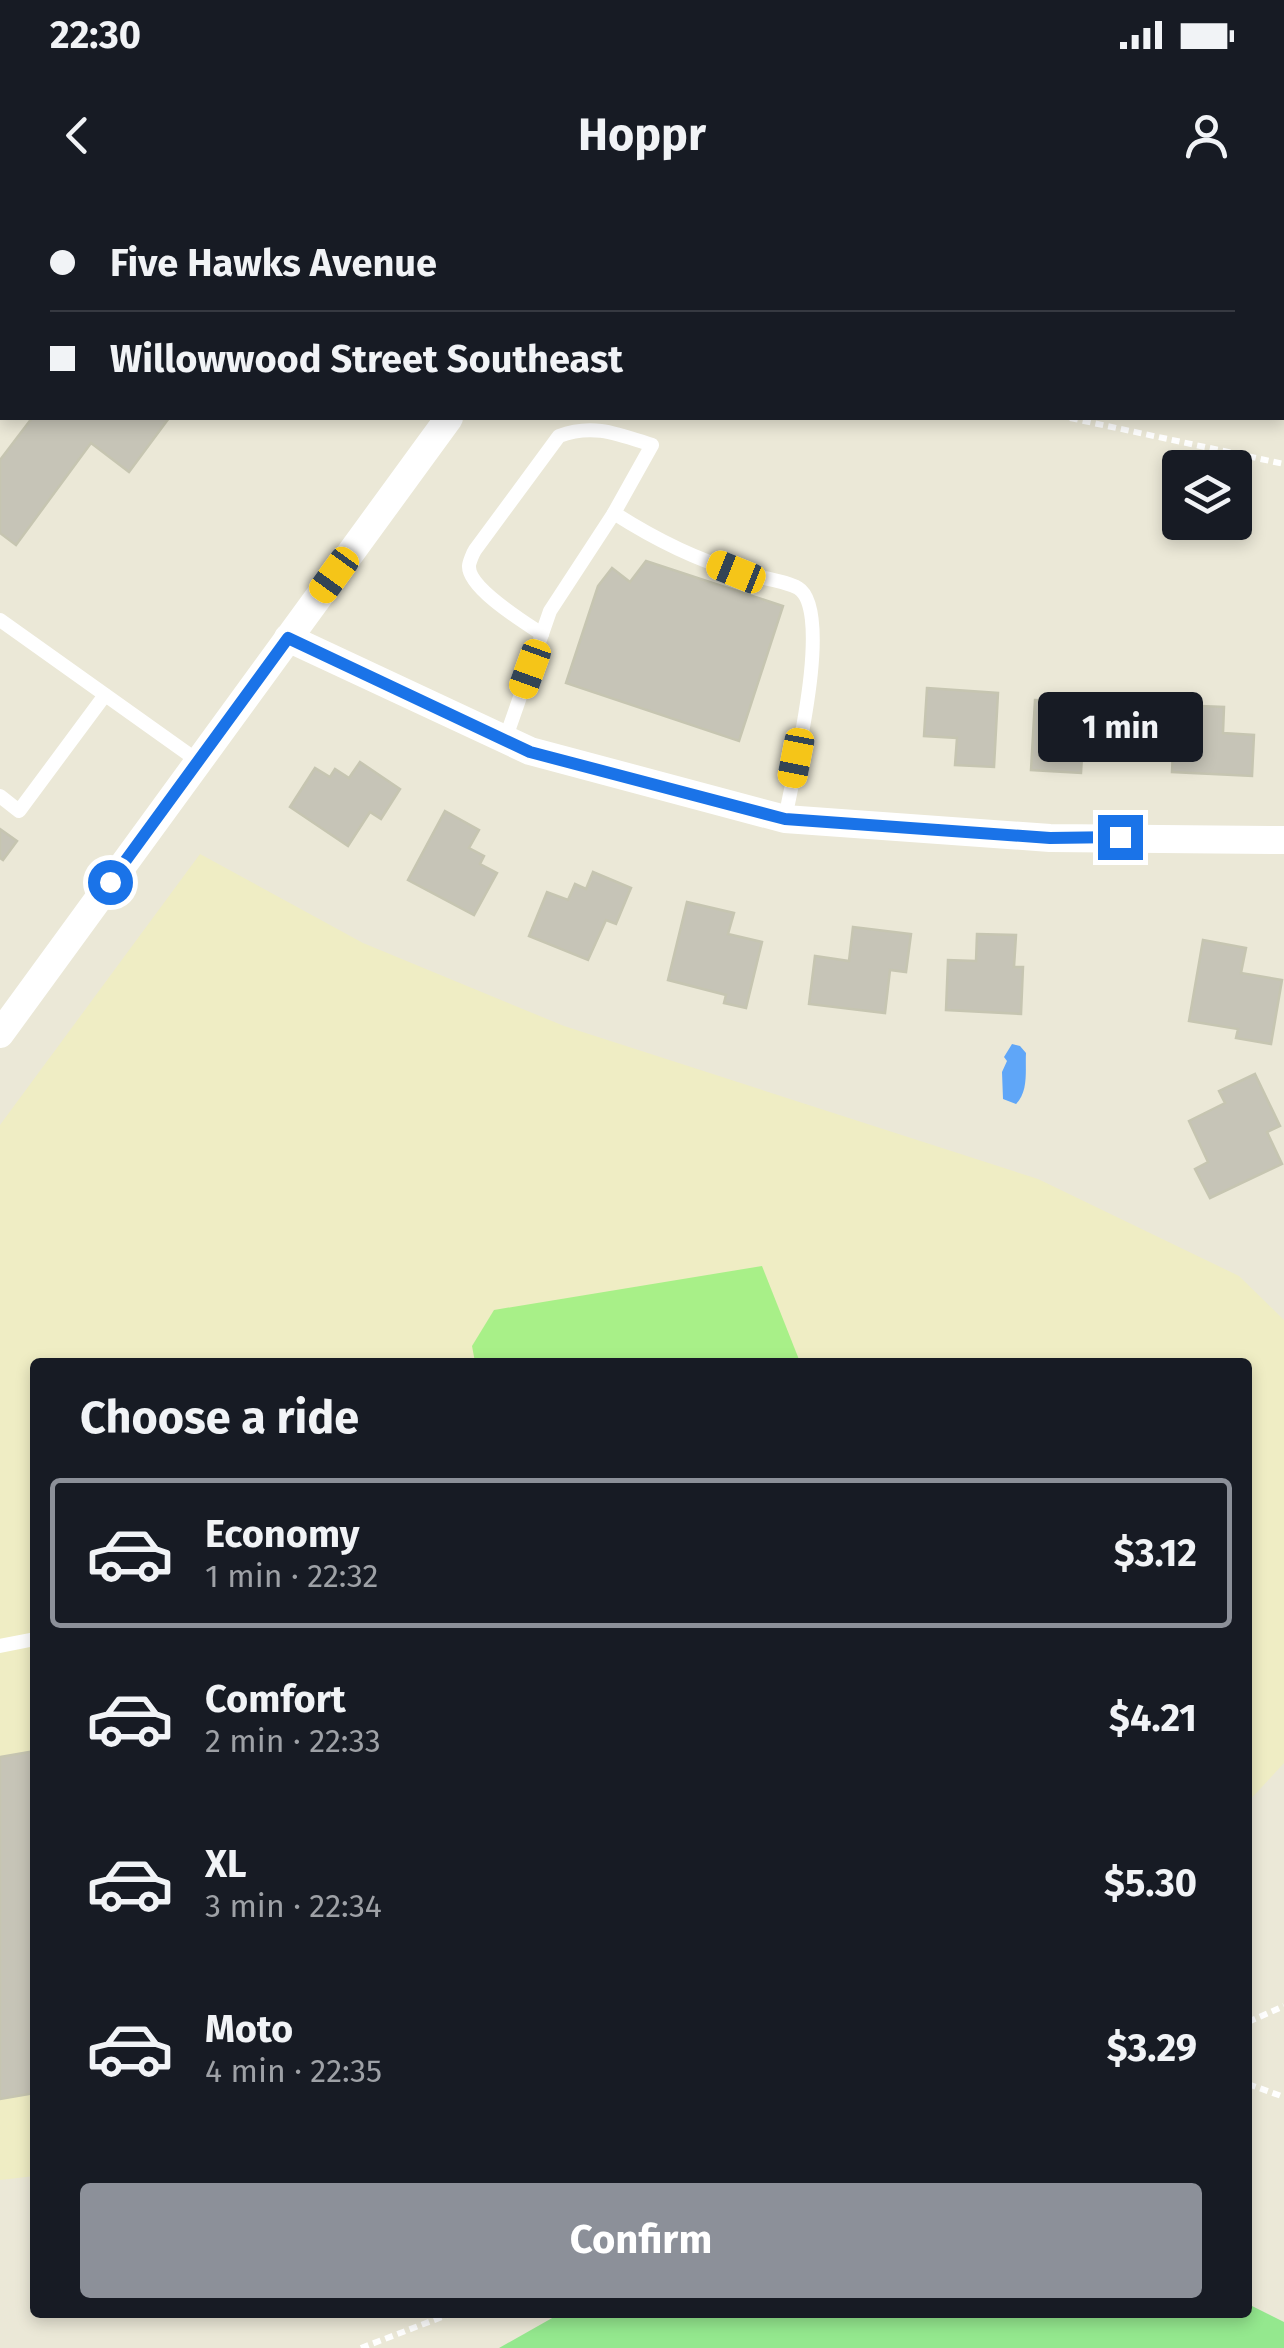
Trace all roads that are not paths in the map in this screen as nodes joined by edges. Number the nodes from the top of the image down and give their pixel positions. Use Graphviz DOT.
graph roads {
  1 [pos="448,420"];
  2 [pos="614,513"];
  3 [pos="0,620"];
  4 [pos="542,634"];
  5 [pos="288,638"];
  6 [pos="105,695"];
  7 [pos="504,740"];
  8 [pos="198,761"];
  9 [pos="0,796"];
  10 [pos="785,819"];
  11 [pos="1284,840"];
  12 [pos="0,1034"];
  13 [pos="30,1640"];
  14 [pos="0,1646"];
  1 -- 5 [label="street"];
  2 -- 4 [label="lane"];
  2 -- 4 [label="lane"];
  2 -- 10 [label="lane"];
  3 -- 6 [label="lane"];
  4 -- 7 [label="lane"];
  5 -- 7 [label="street"];
  5 -- 8 [label="street"];
  6 -- 8 [label="lane"];
  6 -- 9 [label="lane"];
  7 -- 10 [label="street"];
  8 -- 12 [label="street"];
  10 -- 11 [label="street"];
  13 -- 14 [label="lane"];
}
